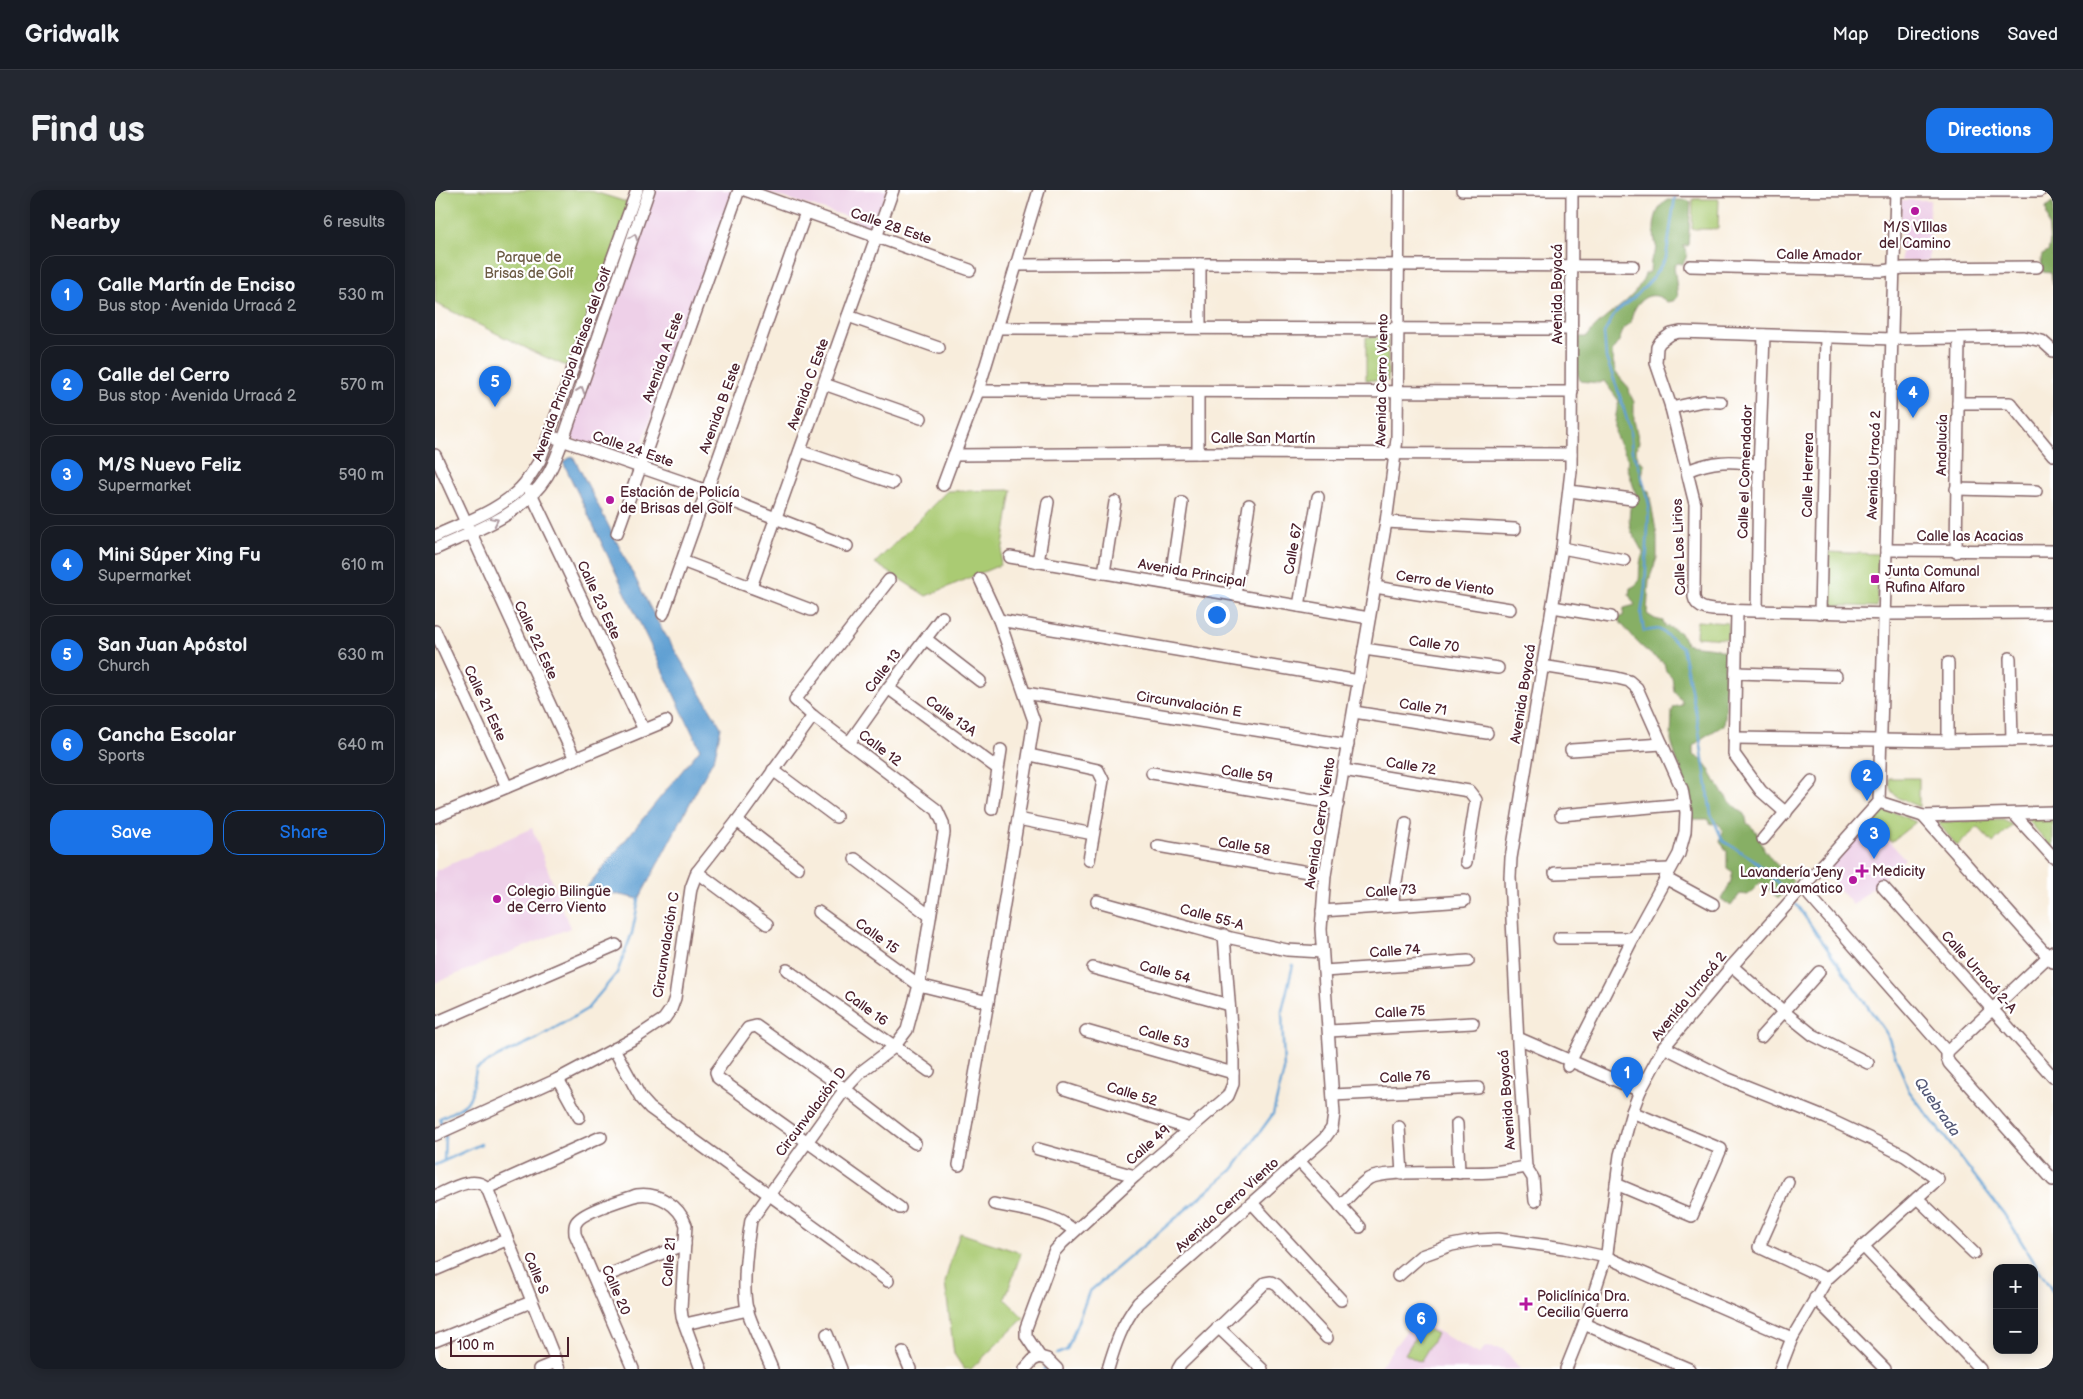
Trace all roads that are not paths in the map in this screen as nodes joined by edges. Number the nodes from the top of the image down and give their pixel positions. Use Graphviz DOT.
graph roads {
  1 [pos="637,190"];
  2 [pos="649,190"];
  3 [pos="739,190"];
  4 [pos="745,190"];
  5 [pos="893,190"];
  6 [pos="1039,190"];
  7 [pos="1399,190"];
  8 [pos="1462,190"];
  9 [pos="1572,190"];
  10 [pos="1896,191"];
  11 [pos="2040,191"];
  12 [pos="806,212"];
  13 [pos="876,237"];
  14 [pos="1200,264"];
  15 [pos="1398,264"];
  16 [pos="1571,265"];
  17 [pos="1016,266"];
  18 [pos="1633,266"];
  19 [pos="1690,266"];
  20 [pos="2037,267"];
  21 [pos="970,270"];
  22 [pos="1894,270"];
  23 [pos="848,316"];
  24 [pos="1200,327"];
  25 [pos="997,328"];
  26 [pos="1398,328"];
  27 [pos="1572,329"];
  28 [pos="1764,335"];
  29 [pos="1826,337"];
  30 [pos="1892,339"];
  31 [pos="1959,340"];
  32 [pos="939,348"];
  33 [pos="2053,351"];
  34 [pos="824,384"];
  35 [pos="978,391"];
  36 [pos="1398,392"];
  37 [pos="1572,392"];
  38 [pos="1198,393"];
  39 [pos="1721,402"];
  40 [pos="1958,403"];
  41 [pos="1671,408"];
  42 [pos="921,418"];
  43 [pos="549,436"];
  44 [pos="563,440"];
  45 [pos="800,451"];
  46 [pos="1198,453"];
  47 [pos="1395,453"];
  48 [pos="1571,454"];
  49 [pos="435,455"];
  50 [pos="953,455"];
  51 [pos="2053,456"];
  52 [pos="1759,466"];
  53 [pos="639,468"];
  54 [pos="1687,471"];
  55 [pos="525,482"];
  56 [pos="893,483"];
  57 [pos="943,485"];
  58 [pos="1956,489"];
  59 [pos="707,491"];
  60 [pos="1569,491"];
  61 [pos="2036,491"];
  62 [pos="533,496"];
  63 [pos="1318,497"];
  64 [pos="1632,499"];
  65 [pos="1048,502"];
  66 [pos="1115,502"];
  67 [pos="1181,503"];
  68 [pos="1249,505"];
  69 [pos="777,518"];
  70 [pos="466,521"];
  71 [pos="1386,522"];
  72 [pos="1515,529"];
  73 [pos="471,532"];
  74 [pos="617,534"];
  75 [pos="435,536"];
  76 [pos="847,546"];
  77 [pos="1562,548"];
  78 [pos="435,549"];
  79 [pos="1886,550"];
  80 [pos="2053,551"];
  81 [pos="1955,552"];
  82 [pos="1010,557"];
  83 [pos="1623,560"];
  84 [pos="683,561"];
  85 [pos="1038,562"];
  86 [pos="1104,573"];
  87 [pos="980,579"];
  88 [pos="889,580"];
  89 [pos="1170,584"];
  90 [pos="751,587"];
  91 [pos="1375,587"];
  92 [pos="1235,595"];
  93 [pos="1299,606"];
  94 [pos="1553,607"];
  95 [pos="1510,609"];
  96 [pos="811,610"];
  97 [pos="1737,611"];
  98 [pos="1757,611"];
  99 [pos="1820,613"];
  100 [pos="2053,613"];
  101 [pos="663,614"];
  102 [pos="1885,614"];
  103 [pos="942,617"];
  104 [pos="1611,617"];
  105 [pos="1369,618"];
  106 [pos="999,620"];
  107 [pos="435,631"];
  108 [pos="926,639"];
  109 [pos="1364,648"];
  110 [pos="2010,658"];
  111 [pos="1948,663"];
  112 [pos="1542,666"];
  113 [pos="1498,668"];
  114 [pos="1736,673"];
  115 [pos="1835,676"];
  116 [pos="980,681"];
  117 [pos="1359,681"];
  118 [pos="888,688"];
  119 [pos="1025,693"];
  120 [pos="1354,712"];
  121 [pos="813,716"];
  122 [pos="666,721"];
  123 [pos="644,730"];
  124 [pos="1487,733"];
  125 [pos="1734,738"];
  126 [pos="2053,739"];
  127 [pos="1881,740"];
  128 [pos="2012,740"];
  129 [pos="1948,741"];
  130 [pos="849,743"];
  131 [pos="1662,744"];
  132 [pos="1348,745"];
  133 [pos="1001,750"];
  134 [pos="1571,750"];
  135 [pos="1029,755"];
  136 [pos="575,759"];
  137 [pos="997,768"];
  138 [pos="773,770"];
  139 [pos="1343,770"];
  140 [pos="1152,773"];
  141 [pos="1812,781"];
  142 [pos="507,787"];
  143 [pos="1879,802"];
  144 [pos="1338,804"];
  145 [pos="1685,804"];
  146 [pos="435,805"];
  147 [pos="992,808"];
  148 [pos="2053,812"];
  149 [pos="1786,813"];
  150 [pos="2014,814"];
  151 [pos="1561,815"];
  152 [pos="438,816"];
  153 [pos="1923,816"];
  154 [pos="836,817"];
  155 [pos="1019,818"];
  156 [pos="737,821"];
  157 [pos="943,823"];
  158 [pos="1406,823"];
  159 [pos="1093,834"];
  160 [pos="1763,839"];
  161 [pos="1158,846"];
  162 [pos="2053,857"];
  163 [pos="855,859"];
  164 [pos="1089,860"];
  165 [pos="1466,862"];
  166 [pos="798,868"];
  167 [pos="697,872"];
  168 [pos="1555,873"];
  169 [pos="1668,874"];
  170 [pos="1325,875"];
  171 [pos="1883,886"];
  172 [pos="1809,895"];
  173 [pos="1097,901"];
  174 [pos="1463,901"];
  175 [pos="1713,904"];
  176 [pos="1392,905"];
  177 [pos="1321,911"];
  178 [pos="818,912"];
  179 [pos="929,916"];
  180 [pos="767,924"];
  181 [pos="1224,935"];
  182 [pos="1559,938"];
  183 [pos="1633,938"];
  184 [pos="616,945"];
  185 [pos="1322,952"];
  186 [pos="2051,957"];
  187 [pos="1468,961"];
  188 [pos="1732,966"];
  189 [pos="1093,968"];
  190 [pos="787,970"];
  191 [pos="1324,971"];
  192 [pos="1819,972"];
  193 [pos="919,985"];
  194 [pos="988,1002"];
  195 [pos="1229,1005"];
  196 [pos="1993,1010"];
  197 [pos="1783,1011"];
  198 [pos="435,1023"];
  199 [pos="1473,1023"];
  200 [pos="1086,1031"];
  201 [pos="1329,1031"];
  202 [pos="1761,1038"];
  203 [pos="1518,1041"];
  204 [pos="894,1046"];
  205 [pos="1664,1048"];
  206 [pos="614,1049"];
  207 [pos="1947,1052"];
  208 [pos="1569,1063"];
  209 [pos="1868,1063"];
  210 [pos="929,1071"];
  211 [pos="1233,1073"];
  212 [pos="2053,1078"];
  213 [pos="559,1079"];
  214 [pos="1478,1088"];
  215 [pos="845,1089"];
  216 [pos="1065,1089"];
  217 [pos="1638,1094"];
  218 [pos="1333,1095"];
  219 [pos="1632,1112"];
  220 [pos="579,1117"];
  221 [pos="1457,1124"];
  222 [pos="1399,1127"];
  223 [pos="1190,1129"];
  224 [pos="435,1136"];
  225 [pos="601,1137"];
  226 [pos="807,1140"];
  227 [pos="915,1143"];
  228 [pos="1037,1149"];
  229 [pos="1299,1161"];
  230 [pos="959,1165"];
  231 [pos="1526,1167"];
  232 [pos="1459,1173"];
  233 [pos="1402,1174"];
  234 [pos="1135,1176"];
  235 [pos="2053,1180"];
  236 [pos="1787,1182"];
  237 [pos="1616,1184"];
  238 [pos="487,1188"];
  239 [pos="768,1194"];
  240 [pos="435,1196"];
  241 [pos="1917,1198"];
  242 [pos="1535,1201"];
  243 [pos="1252,1203"];
  244 [pos="994,1204"];
  245 [pos="1340,1206"];
  246 [pos="900,1208"];
  247 [pos="576,1223"];
  248 [pos="1360,1227"];
  249 [pos="1075,1232"];
  250 [pos="507,1240"];
  251 [pos="685,1244"];
  252 [pos="1863,1246"];
  253 [pos="1975,1252"];
  254 [pos="1606,1257"];
  255 [pos="435,1270"];
  256 [pos="1398,1276"];
  257 [pos="1827,1279"];
  258 [pos="596,1280"];
  259 [pos="888,1281"];
  260 [pos="1815,1298"];
  261 [pos="1341,1300"];
  262 [pos="531,1302"];
  263 [pos="748,1310"];
  264 [pos="685,1324"];
  265 [pos="1585,1324"];
  266 [pos="1219,1327"];
  267 [pos="827,1334"];
  268 [pos="1327,1338"];
  269 [pos="1791,1338"];
  270 [pos="435,1341"];
  271 [pos="903,1352"];
  272 [pos="1040,1357"];
  273 [pos="557,1365"];
  274 [pos="1783,1367"];
  275 [pos="539,1369"];
  276 [pos="633,1369"];
  277 [pos="701,1369"];
  278 [pos="772,1369"];
  279 [pos="841,1369"];
  280 [pos="910,1369"];
  281 [pos="1025,1369"];
  282 [pos="1057,1369"];
  283 [pos="1108,1369"];
  284 [pos="1178,1369"];
  285 [pos="1262,1369"];
  286 [pos="1566,1369"];
  287 [pos="1689,1369"];
  288 [pos="1885,1369"];
  289 [pos="1980,1369"];
  1 -- 43 [label="street, Avenida Principal Brisas del Golf"];
  44 -- 2 [label="street, Avenida Principal Brisas del Golf, one-way"];
  3 -- 53 [label="street, Avenida A Este"];
  4 -- 12 [label="street, Calle 28 Este"];
  5 -- 13 [label="street, Avenida C Este"];
  6 -- 17 [label="street"];
  7 -- 15 [label="street, Avenida Cerro Viento"];
  8 -- 9 [label="street"];
  9 -- 10 [label="street"];
  9 -- 16 [label="street, Avenida Boyacá"];
  10 -- 11 [label="street"];
  10 -- 22 [label="street, Avenida Urracá 2"];
  12 -- 13 [label="street, Calle 28 Este"];
  12 -- 59 [label="street, Avenida B Este"];
  13 -- 21 [label="street, Calle 28 Este"];
  13 -- 23 [label="street, Avenida C Este"];
  14 -- 15 [label="street"];
  14 -- 17 [label="street"];
  14 -- 24 [label="street"];
  15 -- 16 [label="street"];
  15 -- 26 [label="street, Avenida Cerro Viento"];
  16 -- 18 [label="street"];
  16 -- 27 [label="street, Avenida Boyacá"];
  17 -- 25 [label="street"];
  19 -- 22 [label="street, Calle Amador"];
  20 -- 22 [label="street, Calle Amador"];
  22 -- 30 [label="street, Avenida Urracá 2"];
  23 -- 32 [label="street"];
  23 -- 34 [label="street, Avenida C Este"];
  24 -- 25 [label="street"];
  24 -- 26 [label="street"];
  25 -- 35 [label="street"];
  26 -- 27 [label="street"];
  26 -- 36 [label="street, Avenida Cerro Viento"];
  27 -- 37 [label="street, Avenida Boyacá"];
  28 -- 29 [label="street, Calle Los Lirios"];
  28 -- 41 [label="street, Calle Los Lirios"];
  28 -- 52 [label="street, Calle el Comendador"];
  29 -- 30 [label="street, Calle Los Lirios"];
  29 -- 99 [label="street, Calle Herrera"];
  30 -- 31 [label="street, Calle Los Lirios"];
  30 -- 79 [label="street, Avenida Urracá 2"];
  31 -- 33 [label="street, Calle Los Lirios"];
  31 -- 40 [label="street, Andalucía"];
  34 -- 42 [label="street"];
  34 -- 45 [label="street, Avenida C Este"];
  35 -- 38 [label="street"];
  35 -- 50 [label="street"];
  36 -- 37 [label="street"];
  36 -- 38 [label="street"];
  36 -- 47 [label="street, Avenida Cerro Viento"];
  37 -- 48 [label="street, Avenida Boyacá"];
  38 -- 46 [label="street"];
  39 -- 41 [label="street"];
  40 -- 51 [label="street"];
  40 -- 58 [label="street, Andalucía"];
  41 -- 54 [label="street, Calle Los Lirios"];
  43 -- 44 [label="street, Calle 24 Este"];
  43 -- 55 [label="street, Avenida Principal Brisas del Golf"];
  44 -- 53 [label="street, Calle 24 Este"];
  44 -- 62 [label="street, Avenida Principal Brisas del Golf"];
  45 -- 56 [label="street"];
  45 -- 69 [label="street, Avenida C Este"];
  46 -- 47 [label="street, Calle San Martín"];
  46 -- 50 [label="street, Calle San Martín"];
  47 -- 48 [label="street, Calle San Martín"];
  47 -- 71 [label="street, Avenida Cerro Viento"];
  48 -- 60 [label="street, Avenida Boyacá"];
  49 -- 70 [label="street, Calle 22 Este"];
  50 -- 57 [label="street"];
  52 -- 54 [label="street"];
  52 -- 98 [label="street, Calle el Comendador"];
  53 -- 59 [label="street, Calle 24 Este"];
  53 -- 74 [label="street, Avenida A Este"];
  54 -- 97 [label="street, Calle Los Lirios"];
  55 -- 62 [label="street, Calle 23 Este"];
  55 -- 70 [label="street, Avenida Principal Brisas del Golf"];
  58 -- 61 [label="street"];
  58 -- 81 [label="street, Andalucía"];
  59 -- 69 [label="street, Calle 24 Este"];
  59 -- 84 [label="street, Avenida B Este"];
  60 -- 64 [label="street"];
  60 -- 77 [label="street, Avenida Boyacá"];
  73 -- 62 [label="street, Avenida Principal Brisas del Golf, one-way"];
  62 -- 123 [label="street, Calle 23 Este"];
  63 -- 93 [label="street, Calle 67"];
  65 -- 85 [label="street"];
  66 -- 86 [label="street"];
  67 -- 89 [label="street"];
  68 -- 92 [label="street"];
  69 -- 76 [label="street, Calle 24 Este"];
  69 -- 90 [label="street, Avenida C Este"];
  70 -- 73 [label="street, Calle 22 Este"];
  70 -- 75 [label="street, Avenida Principal Brisas del Golf"];
  71 -- 72 [label="street"];
  71 -- 91 [label="street, Avenida Cerro Viento"];
  73 -- 78 [label="street, Avenida Principal Brisas del Golf"];
  73 -- 136 [label="street, Calle 22 Este"];
  77 -- 83 [label="street"];
  77 -- 94 [label="street, Avenida Boyacá"];
  79 -- 81 [label="street, Calle las Acacias"];
  79 -- 102 [label="street, Avenida Urracá 2"];
  80 -- 81 [label="street, Calle las Acacias"];
  82 -- 85 [label="street, Avenida Principal"];
  84 -- 90 [label="street"];
  84 -- 101 [label="street, Avenida B Este"];
  85 -- 86 [label="street, Avenida Principal"];
  86 -- 89 [label="street, Avenida Principal"];
  87 -- 106 [label="street"];
  88 -- 121 [label="street, Calle 12"];
  89 -- 92 [label="street, Avenida Principal"];
  90 -- 96 [label="street"];
  91 -- 95 [label="street, Cerro de Viento"];
  91 -- 105 [label="street, Avenida Cerro Viento"];
  92 -- 93 [label="street, Avenida Principal"];
  93 -- 105 [label="street, Avenida Principal"];
  94 -- 104 [label="street"];
  94 -- 112 [label="street, Avenida Boyacá"];
  97 -- 98 [label="street, Calle Los Lirios"];
  97 -- 114 [label="street"];
  98 -- 99 [label="street, Calle Los Lirios"];
  99 -- 102 [label="street, Calle Los Lirios"];
  100 -- 102 [label="street, Calle Los Lirios"];
  102 -- 127 [label="street, Avenida Urracá 2"];
  103 -- 108 [label="street, Calle 13"];
  105 -- 109 [label="street, Avenida Cerro Viento"];
  106 -- 117 [label="street"];
  106 -- 119 [label="street"];
  107 -- 142 [label="street, Calle 21 Este"];
  108 -- 116 [label="street"];
  108 -- 118 [label="street, Calle 13"];
  109 -- 113 [label="street, Calle 70"];
  109 -- 117 [label="street, Avenida Cerro Viento"];
  110 -- 128 [label="street"];
  111 -- 129 [label="street"];
  112 -- 131 [label="street"];
  112 -- 203 [label="street, Avenida Boyacá"];
  114 -- 115 [label="street"];
  114 -- 125 [label="street"];
  117 -- 120 [label="street, Avenida Cerro Viento"];
  118 -- 130 [label="street, Calle 13"];
  118 -- 137 [label="street, Calle 13A"];
  119 -- 132 [label="street, Circunvalación E"];
  119 -- 135 [label="street"];
  120 -- 124 [label="street, Calle 71"];
  120 -- 132 [label="street, Avenida Cerro Viento"];
  121 -- 130 [label="street, Calle 12"];
  121 -- 138 [label="street, Circunvalación C"];
  122 -- 123 [label="street"];
  123 -- 136 [label="street"];
  125 -- 127 [label="street"];
  125 -- 149 [label="street"];
  126 -- 128 [label="street"];
  127 -- 129 [label="street"];
  127 -- 143 [label="street, Avenida Urracá 2"];
  128 -- 129 [label="street"];
  130 -- 157 [label="street, Calle 12"];
  131 -- 134 [label="street"];
  131 -- 145 [label="street"];
  132 -- 139 [label="street, Avenida Cerro Viento"];
  133 -- 137 [label="street"];
  135 -- 155 [label="street"];
  135 -- 159 [label="street"];
  136 -- 142 [label="street"];
  137 -- 147 [label="street"];
  138 -- 154 [label="street"];
  138 -- 156 [label="street, Circunvalación C"];
  139 -- 144 [label="street, Avenida Cerro Viento"];
  139 -- 165 [label="street, Calle 72"];
  140 -- 144 [label="street, Calle 59"];
  141 -- 149 [label="street"];
  142 -- 152 [label="street"];
  143 -- 153 [label="street"];
  143 -- 188 [label="street, Avenida Urracá 2"];
  144 -- 170 [label="street, Avenida Cerro Viento"];
  145 -- 151 [label="street"];
  145 -- 169 [label="street"];
  146 -- 152 [label="street"];
  148 -- 150 [label="street"];
  149 -- 160 [label="street"];
  150 -- 153 [label="street"];
  150 -- 162 [label="street"];
  153 -- 186 [label="street"];
  155 -- 159 [label="street"];
  155 -- 194 [label="street"];
  156 -- 166 [label="street"];
  156 -- 167 [label="street, Circunvalación C"];
  157 -- 179 [label="street, Circunvalación D"];
  158 -- 176 [label="street"];
  159 -- 164 [label="street"];
  161 -- 170 [label="street, Calle 58"];
  163 -- 179 [label="street"];
  167 -- 180 [label="street"];
  167 -- 206 [label="street, Circunvalación C"];
  168 -- 169 [label="street"];
  169 -- 175 [label="street"];
  169 -- 183 [label="street"];
  170 -- 177 [label="street, Avenida Cerro Viento"];
  171 -- 196 [label="street, Calle Urracá 2-A"];
  172 -- 207 [label="street"];
  173 -- 181 [label="street, Calle 55-A"];
  174 -- 176 [label="street, Calle 73"];
  176 -- 177 [label="street, Calle 73"];
  177 -- 185 [label="street, Avenida Cerro Viento"];
  178 -- 193 [label="street, Calle 15"];
  179 -- 193 [label="street, Circunvalación D"];
  181 -- 185 [label="street, Calle 55-A"];
  181 -- 195 [label="street, Calle 49"];
  182 -- 183 [label="street"];
  183 -- 208 [label="street"];
  184 -- 198 [label="street"];
  185 -- 191 [label="street, Avenida Cerro Viento"];
  186 -- 196 [label="street"];
  187 -- 191 [label="street, Calle 74"];
  188 -- 197 [label="street"];
  188 -- 205 [label="street, Avenida Urracá 2"];
  189 -- 195 [label="street, Calle 54"];
  190 -- 204 [label="street, Calle 16"];
  191 -- 201 [label="street, Avenida Cerro Viento"];
  192 -- 197 [label="street"];
  193 -- 194 [label="street"];
  193 -- 204 [label="street, Circunvalación D"];
  194 -- 230 [label="street"];
  195 -- 211 [label="street, Calle 49"];
  196 -- 207 [label="street"];
  196 -- 212 [label="street, Calle Urracá 2-A"];
  197 -- 202 [label="street"];
  197 -- 209 [label="street"];
  199 -- 201 [label="street, Calle 75"];
  200 -- 211 [label="street, Calle 53"];
  201 -- 218 [label="street, Avenida Cerro Viento"];
  203 -- 208 [label="street"];
  203 -- 231 [label="street, Avenida Boyacá"];
  204 -- 210 [label="street, Calle 16"];
  204 -- 215 [label="street, Circunvalación D"];
  205 -- 217 [label="street, Avenida Urracá 2"];
  205 -- 241 [label="street"];
  206 -- 213 [label="street, Circunvalación C"];
  206 -- 239 [label="street"];
  207 -- 235 [label="street"];
  208 -- 217 [label="street"];
  211 -- 223 [label="street, Calle 49"];
  213 -- 220 [label="street"];
  213 -- 224 [label="street, Circunvalación C"];
  214 -- 218 [label="street, Calle 76"];
  215 -- 226 [label="street, Circunvalación D"];
  215 -- 226 [label="street"];
  215 -- 227 [label="street"];
  216 -- 223 [label="street, Calle 52"];
  217 -- 219 [label="street, Avenida Urracá 2"];
  218 -- 229 [label="street, Avenida Cerro Viento"];
  219 -- 237 [label="street, Avenida Urracá 2"];
  219 -- 237 [label="street"];
  221 -- 232 [label="street"];
  222 -- 233 [label="street"];
  223 -- 234 [label="street, Calle 49"];
  225 -- 238 [label="street"];
  226 -- 239 [label="street, Circunvalación D"];
  226 -- 246 [label="street"];
  228 -- 234 [label="street"];
  229 -- 243 [label="street, Avenida Cerro Viento"];
  229 -- 245 [label="street"];
  231 -- 232 [label="street"];
  231 -- 242 [label="street, Avenida Boyacá"];
  232 -- 233 [label="street"];
  233 -- 245 [label="street"];
  234 -- 249 [label="street, Calle 49"];
  236 -- 257 [label="street"];
  237 -- 254 [label="street, Avenida Urracá 2"];
  238 -- 240 [label="street"];
  238 -- 250 [label="street, Calle S"];
  239 -- 259 [label="street"];
  239 -- 263 [label="street, Circunvalación D"];
  241 -- 252 [label="street"];
  241 -- 253 [label="street"];
  243 -- 261 [label="street"];
  243 -- 283 [label="street, Avenida Cerro Viento"];
  244 -- 249 [label="street"];
  245 -- 248 [label="street"];
  247 -- 251 [label="street, Calle 21"];
  247 -- 258 [label="street, Calle 20"];
  249 -- 272 [label="street, Calle 49"];
  250 -- 255 [label="street"];
  250 -- 262 [label="street, Calle S"];
  251 -- 258 [label="street"];
  251 -- 264 [label="street, Calle 21"];
  252 -- 257 [label="street"];
  252 -- 289 [label="street"];
  254 -- 256 [label="street"];
  254 -- 265 [label="street, Avenida Urracá 2"];
  254 -- 269 [label="street"];
  257 -- 260 [label="street"];
  258 -- 276 [label="street, Calle 20"];
  260 -- 269 [label="street"];
  260 -- 288 [label="street"];
  262 -- 270 [label="street"];
  262 -- 273 [label="street, Calle S"];
  263 -- 264 [label="street"];
  263 -- 278 [label="street, Circunvalación D"];
  264 -- 277 [label="street, Calle 21"];
  265 -- 286 [label="street, Avenida Urracá 2"];
  265 -- 287 [label="street"];
  266 -- 268 [label="street"];
  266 -- 284 [label="street"];
  266 -- 285 [label="street"];
  267 -- 279 [label="street"];
  269 -- 274 [label="street"];
  271 -- 280 [label="street"];
  272 -- 281 [label="street"];
  272 -- 282 [label="street"];
  273 -- 275 [label="street"];
}
